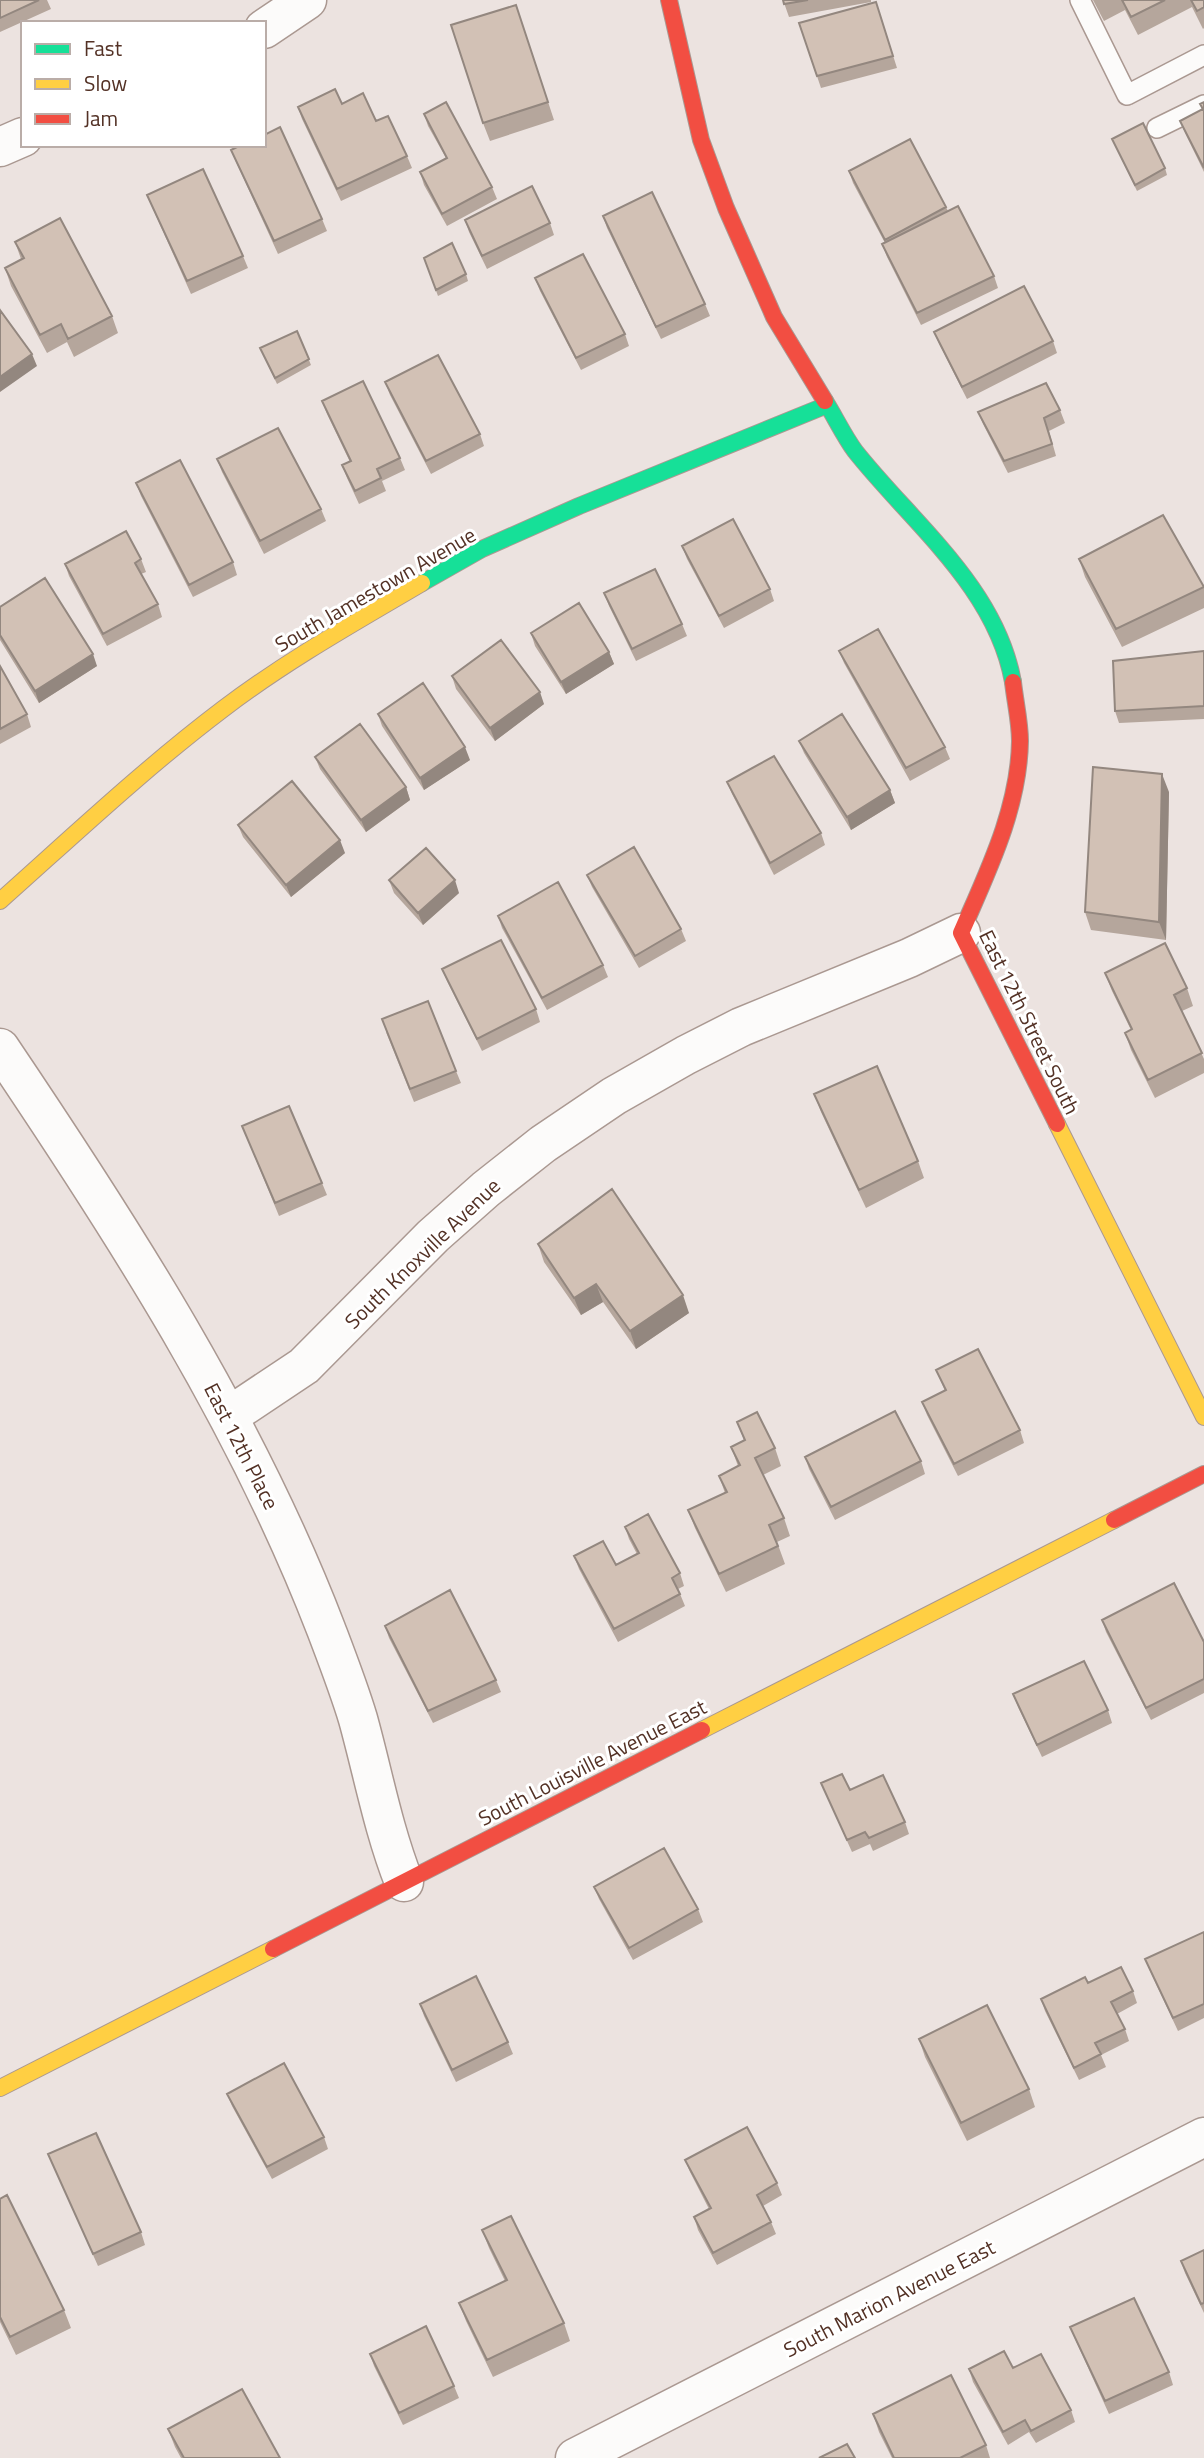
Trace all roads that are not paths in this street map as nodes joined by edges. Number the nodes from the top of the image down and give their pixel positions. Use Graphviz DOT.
graph roads {
  1 [pos="307,0"];
  2 [pos="669,0"];
  3 [pos="1080,0"];
  4 [pos="266,28"];
  5 [pos="1204,55"];
  6 [pos="1204,105"];
  7 [pos="1157,128"];
  8 [pos="21,138"];
  9 [pos="0,147"];
  10 [pos="827,405"];
  11 [pos="0,901"];
  12 [pos="961,933"];
  13 [pos="0,1048"];
  14 [pos="229,1416"];
  15 [pos="1204,1418"];
  16 [pos="1204,1474"];
  17 [pos="404,1882"];
  18 [pos="0,2088"];
  19 [pos="1204,2137"];
  20 [pos="575,2458"];
  1 -- 4 [label="street"];
  2 -- 10 [label="street, East 12th Street South"];
  3 -- 5 [label="lane"];
  6 -- 7 [label="lane"];
  8 -- 9 [label="street"];
  10 -- 11 [label="street, South Jamestown Avenue"];
  10 -- 12 [label="street, East 12th Street South"];
  12 -- 14 [label="street, South Knoxville Avenue"];
  12 -- 15 [label="street, East 12th Street South"];
  13 -- 14 [label="street, East 12th Place"];
  14 -- 17 [label="street, East 12th Place"];
  16 -- 17 [label="street, South Louisville Avenue East"];
  17 -- 18 [label="street, South Louisville Avenue East"];
  19 -- 20 [label="street, South Marion Avenue East"];
}
